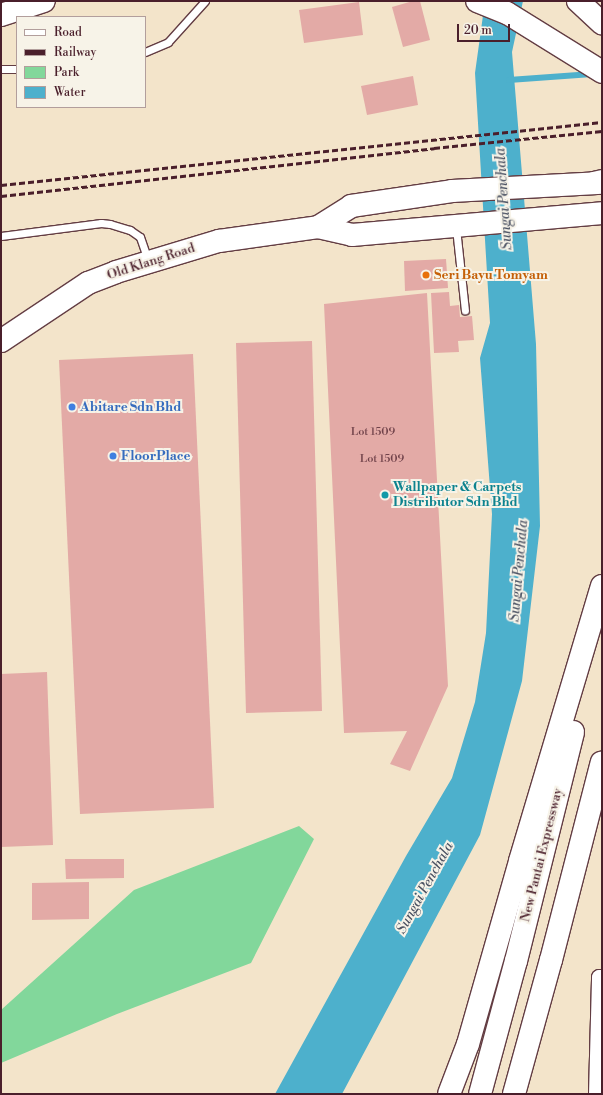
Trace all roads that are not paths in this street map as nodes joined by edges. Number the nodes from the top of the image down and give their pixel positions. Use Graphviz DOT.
graph roads {
  1 [pos="44,1"];
  2 [pos="205,1"];
  3 [pos="477,1"];
  4 [pos="578,1"];
  5 [pos="1,15"];
  6 [pos="602,23"];
  7 [pos="146,52"];
  8 [pos="1,69"];
  9 [pos="16,69"];
  10 [pos="602,72"];
  11 [pos="599,182"];
  12 [pos="602,212"];
  13 [pos="456,225"];
  14 [pos="318,227"];
  15 [pos="1,236"];
  16 [pos="148,262"];
  17 [pos="465,311"];
  18 [pos="1,341"];
  19 [pos="602,586"];
  20 [pos="602,615"];
  21 [pos="602,762"];
  22 [pos="602,977"];
  23 [pos="600,998"];
  24 [pos="449,1094"];
  25 [pos="480,1094"];
  26 [pos="514,1094"];
  27 [pos="596,1094"];
  1 -- 5 [label="main road"];
  2 -- 7 [label="lane"];
  3 -- 10 [label="main road"];
  4 -- 6 [label="main road"];
  8 -- 9 [label="lane"];
  11 -- 14 [label="main road, Old Klang Road"];
  12 -- 13 [label="main road, Old Klang Road"];
  13 -- 14 [label="main road, Old Klang Road"];
  13 -- 17 [label="lane"];
  14 -- 16 [label="main road, Old Klang Road"];
  15 -- 16 [label="lane"];
  16 -- 18 [label="main road, Old Klang Road"];
  19 -- 24 [label="main road"];
  20 -- 25 [label="main road, New Pantai Expressway"];
  21 -- 26 [label="main road"];
  22 -- 23 [label="street"];
  23 -- 27 [label="street"];
}
